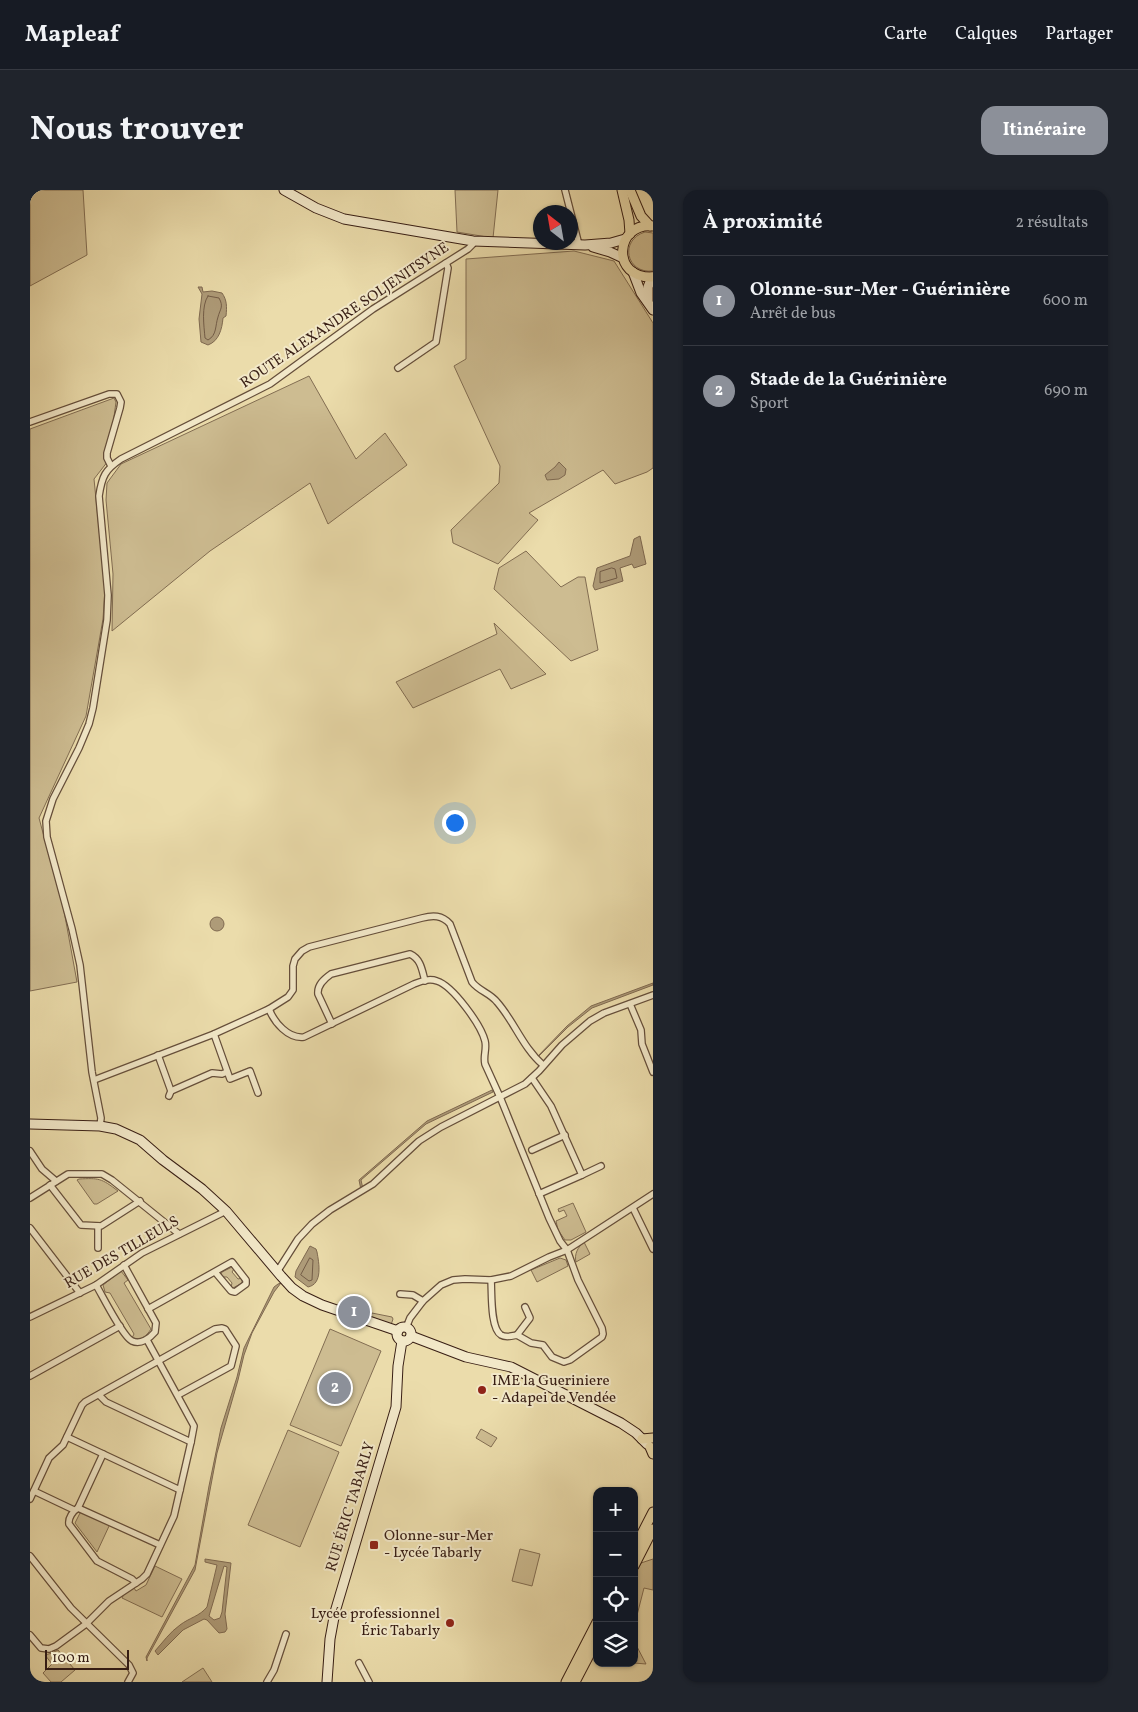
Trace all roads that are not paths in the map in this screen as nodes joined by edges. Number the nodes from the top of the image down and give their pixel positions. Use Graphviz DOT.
graph roads {
  1 [pos="284,190"];
  2 [pos="565,190"];
  3 [pos="622,190"];
  4 [pos="630,190"];
  5 [pos="652,226"];
  6 [pos="628,236"];
  7 [pos="473,240"];
  8 [pos="582,245"];
  9 [pos="623,258"];
  10 [pos="446,263"];
  11 [pos="633,272"];
  12 [pos="653,277"];
  13 [pos="651,306"];
  14 [pos="398,368"];
  15 [pos="30,422"];
  16 [pos="110,466"];
  17 [pos="425,980"];
  18 [pos="653,995"];
  19 [pos="630,1004"];
  20 [pos="269,1009"];
  21 [pos="332,1024"];
  22 [pos="214,1034"];
  23 [pos="158,1055"];
  24 [pos="543,1065"];
  25 [pos="227,1072"];
  26 [pos="653,1072"];
  27 [pos="532,1078"];
  28 [pos="94,1080"];
  29 [pos="258,1093"];
  30 [pos="500,1097"];
  31 [pos="30,1124"];
  32 [pos="100,1126"];
  33 [pos="564,1135"];
  34 [pos="532,1150"];
  35 [pos="30,1151"];
  36 [pos="601,1166"];
  37 [pos="582,1175"];
  38 [pos="53,1183"];
  39 [pos="539,1194"];
  40 [pos="653,1194"];
  41 [pos="30,1198"];
  42 [pos="140,1201"];
  43 [pos="633,1208"];
  44 [pos="226,1211"];
  45 [pos="98,1226"];
  46 [pos="30,1228"];
  47 [pos="179,1234"];
  48 [pos="98,1248"];
  49 [pos="568,1250"];
  50 [pos="653,1250"];
  51 [pos="124,1264"];
  52 [pos="215,1272"];
  53 [pos="277,1272"];
  54 [pos="492,1280"];
  55 [pos="96,1285"];
  56 [pos="80,1294"];
  57 [pos="400,1294"];
  58 [pos="423,1301"];
  59 [pos="525,1307"];
  60 [pos="148,1310"];
  61 [pos="30,1317"];
  62 [pos="120,1326"];
  63 [pos="405,1332"];
  64 [pos="517,1335"];
  65 [pos="147,1340"];
  66 [pos="158,1361"];
  67 [pos="30,1376"];
  68 [pos="98,1395"];
  69 [pos="178,1395"];
  70 [pos="67,1437"];
  71 [pos="642,1438"];
  72 [pos="653,1438"];
  73 [pos="191,1442"];
  74 [pos="652,1451"];
  75 [pos="103,1454"];
  76 [pos="180,1490"];
  77 [pos="34,1491"];
  78 [pos="30,1499"];
  79 [pos="653,1502"];
  80 [pos="76,1509"];
  81 [pos="652,1514"];
  82 [pos="653,1529"];
  83 [pos="638,1541"];
  84 [pos="160,1546"];
  85 [pos="30,1556"];
  86 [pos="638,1558"];
  87 [pos="136,1583"];
  88 [pos="86,1624"];
  89 [pos="593,1630"];
  90 [pos="286,1634"];
  91 [pos="30,1635"];
  92 [pos="593,1648"];
  93 [pos="359,1663"];
  94 [pos="128,1682"];
  95 [pos="267,1682"];
  96 [pos="328,1682"];
  97 [pos="369,1682"];
  98 [pos="566,1682"];
  99 [pos="575,1682"];
  1 -- 7 [label="street"];
  2 -- 8 [label="street"];
  3 -- 6 [label="main road"];
  4 -- 5 [label="main road"];
  5 -- 6 [label="main road"];
  6 -- 8 [label="street"];
  6 -- 9 [label="main road"];
  7 -- 8 [label="street"];
  7 -- 10 [label="street, ROUTE ALEXANDRE SOLJENITSYNE"];
  8 -- 9 [label="street"];
  9 -- 11 [label="main road"];
  10 -- 14 [label="street"];
  10 -- 16 [label="street, ROUTE ALEXANDRE SOLJENITSYNE"];
  11 -- 12 [label="main road"];
  11 -- 13 [label="street"];
  12 -- 13 [label="street"];
  15 -- 16 [label="street"];
  16 -- 28 [label="street"];
  17 -- 21 [label="street"];
  17 -- 21 [label="street"];
  17 -- 30 [label="street"];
  18 -- 19 [label="street"];
  19 -- 24 [label="street"];
  19 -- 26 [label="street"];
  20 -- 21 [label="street"];
  20 -- 22 [label="street"];
  20 -- 24 [label="street"];
  22 -- 23 [label="street"];
  22 -- 25 [label="street"];
  23 -- 25 [label="street"];
  23 -- 28 [label="street"];
  24 -- 27 [label="street"];
  25 -- 29 [label="street"];
  27 -- 30 [label="street"];
  27 -- 33 [label="street"];
  28 -- 32 [label="street"];
  30 -- 39 [label="street"];
  30 -- 53 [label="street"];
  31 -- 32 [label="street"];
  32 -- 44 [label="street"];
  33 -- 34 [label="street"];
  33 -- 37 [label="street"];
  35 -- 38 [label="street"];
  36 -- 37 [label="street"];
  37 -- 39 [label="street"];
  38 -- 41 [label="street"];
  38 -- 42 [label="street"];
  38 -- 45 [label="street"];
  39 -- 49 [label="street"];
  40 -- 43 [label="street"];
  42 -- 45 [label="street"];
  42 -- 47 [label="street"];
  43 -- 49 [label="street"];
  43 -- 50 [label="street"];
  44 -- 47 [label="street, RUE DES TILLEULS"];
  44 -- 53 [label="street"];
  45 -- 48 [label="street"];
  46 -- 56 [label="street"];
  47 -- 51 [label="street, RUE DES TILLEULS"];
  49 -- 54 [label="street"];
  49 -- 64 [label="street"];
  51 -- 55 [label="street, RUE DES TILLEULS"];
  51 -- 60 [label="street"];
  52 -- 52 [label="street"];
  52 -- 60 [label="street"];
  53 -- 63 [label="street"];
  54 -- 58 [label="street"];
  54 -- 64 [label="street"];
  55 -- 56 [label="street, RUE DES TILLEULS"];
  55 -- 62 [label="street"];
  56 -- 61 [label="street, RUE DES TILLEULS"];
  57 -- 58 [label="street"];
  58 -- 63 [label="street"];
  59 -- 64 [label="street"];
  60 -- 65 [label="street"];
  62 -- 65 [label="street"];
  62 -- 67 [label="street"];
  63 -- 71 [label="street"];
  63 -- 96 [label="street, RUE ÉRIC TABARLY"];
  65 -- 66 [label="street"];
  66 -- 68 [label="street"];
  66 -- 69 [label="street"];
  66 -- 69 [label="street"];
  68 -- 70 [label="street"];
  68 -- 73 [label="street"];
  69 -- 73 [label="street"];
  70 -- 75 [label="street"];
  70 -- 77 [label="street"];
  71 -- 72 [label="main road"];
  71 -- 74 [label="street"];
  73 -- 76 [label="street"];
  75 -- 76 [label="street"];
  75 -- 80 [label="street"];
  76 -- 84 [label="street"];
  77 -- 78 [label="street"];
  77 -- 80 [label="street"];
  79 -- 81 [label="main road"];
  80 -- 84 [label="street"];
  80 -- 87 [label="street"];
  81 -- 83 [label="main road"];
  82 -- 86 [label="main road"];
  84 -- 87 [label="street"];
  85 -- 88 [label="street"];
  87 -- 88 [label="street"];
  88 -- 91 [label="street"];
  88 -- 94 [label="street"];
  89 -- 98 [label="main road"];
  90 -- 95 [label="street"];
  92 -- 99 [label="main road"];
  93 -- 97 [label="street"];
}
